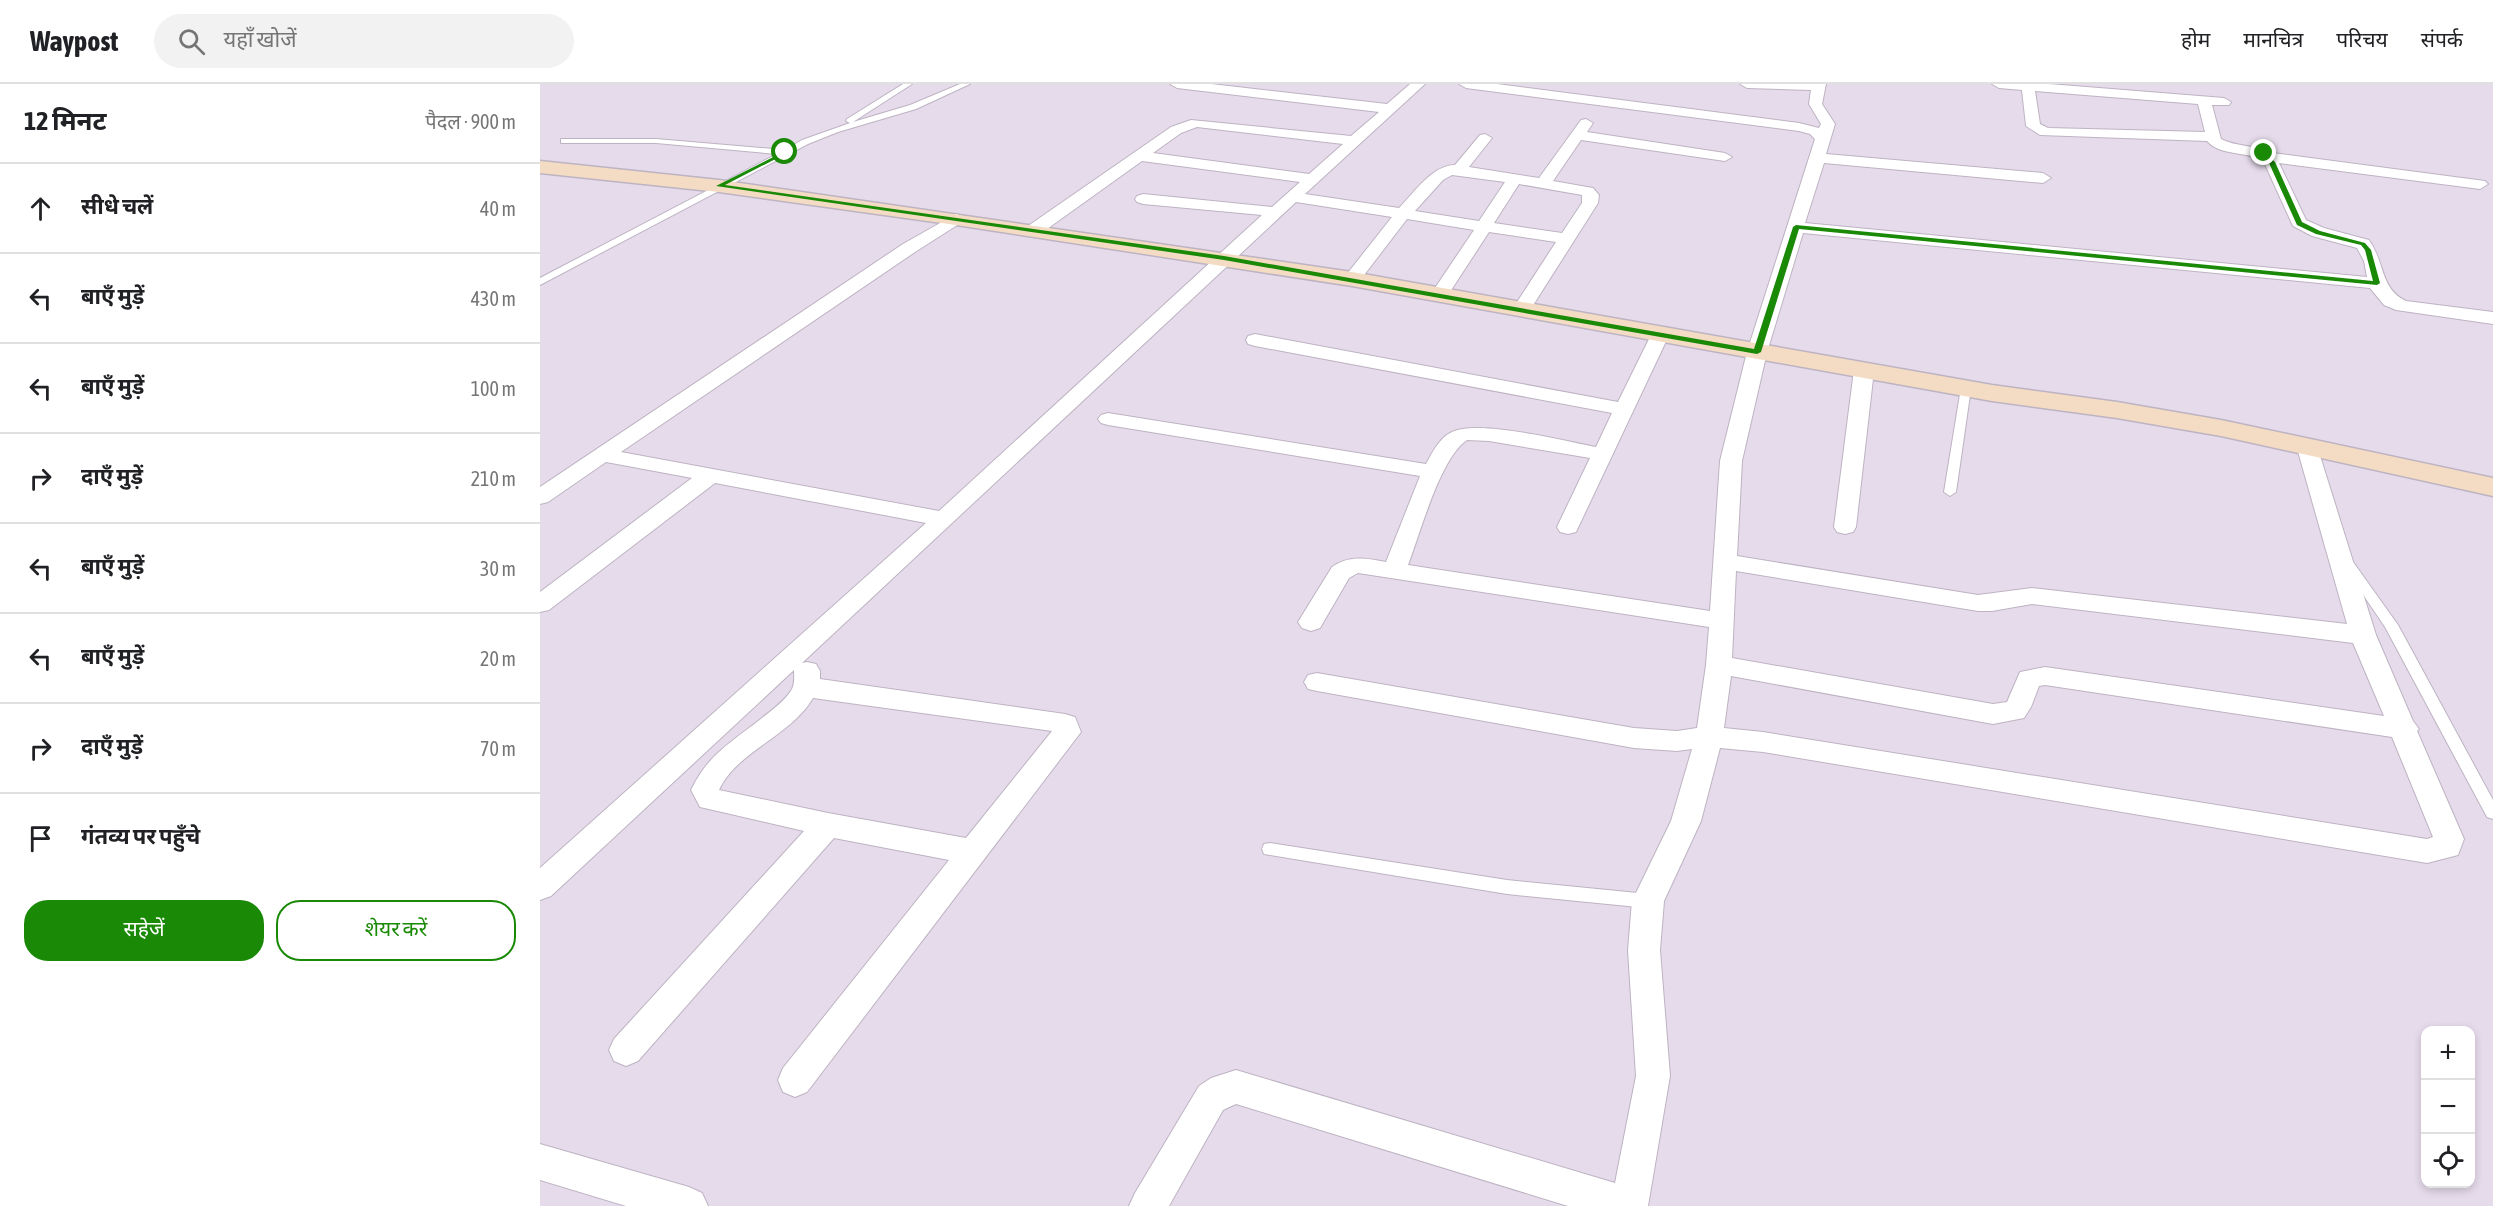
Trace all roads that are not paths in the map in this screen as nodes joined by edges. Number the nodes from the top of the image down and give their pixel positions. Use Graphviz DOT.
graph roads {
  1 [pos="908,84"];
  2 [pos="966,84"];
  3 [pos="1178,84"];
  4 [pos="1418,84"];
  5 [pos="1466,84"];
  6 [pos="1747,84"];
  7 [pos="1999,84"];
  8 [pos="1818,85"];
  9 [pos="2028,86"];
  10 [pos="2070,87"];
  11 [pos="2139,90"];
  12 [pos="1601,101"];
  13 [pos="2204,101"];
  14 [pos="2224,102"];
  15 [pos="1391,109"];
  16 [pos="1688,113"];
  17 [pos="835,130"];
  18 [pos="1577,135"];
  19 [pos="2213,137"];
  20 [pos="1485,138"];
  21 [pos="1822,138"];
  22 [pos="564,141"];
  23 [pos="1356,141"];
  24 [pos="1666,148"];
  25 [pos="785,152"];
  26 [pos="1140,156"];
  27 [pos="1725,157"];
  28 [pos="2269,157"];
  29 [pos="1818,158"];
  30 [pos="540,167"];
  31 [pos="1460,170"];
  32 [pos="2043,178"];
  33 [pos="1313,179"];
  34 [pos="1514,180"];
  35 [pos="1543,183"];
  36 [pos="2480,184"];
  37 [pos="719,186"];
  38 [pos="1293,198"];
  39 [pos="1143,199"];
  40 [pos="1276,212"];
  41 [pos="1404,213"];
  42 [pos="956,219"];
  43 [pos="1486,225"];
  44 [pos="1796,227"];
  45 [pos="1034,230"];
  46 [pos="1567,239"];
  47 [pos="1224,258"];
  48 [pos="1352,279"];
  49 [pos="540,282"];
  50 [pos="2377,283"];
  51 [pos="1440,294"];
  52 [pos="1521,310"];
  53 [pos="2493,318"];
  54 [pos="1660,335"];
  55 [pos="1255,340"];
  56 [pos="1757,352"];
  57 [pos="1864,370"];
  58 [pos="1966,388"];
  59 [pos="1624,409"];
  60 [pos="1108,419"];
  61 [pos="2308,448"];
  62 [pos="1602,454"];
  63 [pos="602,455"];
  64 [pos="1433,472"];
  65 [pos="711,475"];
  66 [pos="2493,487"];
  67 [pos="1950,492"];
  68 [pos="540,497"];
  69 [pos="945,519"];
  70 [pos="1845,526"];
  71 [pos="1568,527"];
  72 [pos="2337,549"];
  73 [pos="1725,562"];
  74 [pos="1394,571"];
  75 [pos="540,604"];
  76 [pos="1722,621"];
  77 [pos="1311,622"];
  78 [pos="2363,635"];
  79 [pos="793,658"];
  80 [pos="1719,665"];
  81 [pos="1317,682"];
  82 [pos="806,687"];
  83 [pos="2405,729"];
  84 [pos="1709,737"];
  85 [pos="2492,813"];
  86 [pos="828,825"];
  87 [pos="1270,849"];
  88 [pos="974,852"];
  89 [pos="540,887"];
  90 [pos="1648,901"];
  91 [pos="626,1050"];
  92 [pos="795,1080"];
  93 [pos="540,1162"];
  94 [pos="689,1206"];
  95 [pos="1148,1206"];
  96 [pos="1629,1206"];
  1 -- 17 [label="lane"];
  2 -- 17 [label="lane"];
  3 -- 15 [label="street"];
  4 -- 15 [label="street"];
  5 -- 12 [label="street"];
  6 -- 8 [label="street"];
  7 -- 9 [label="street"];
  8 -- 21 [label="street"];
  9 -- 10 [label="street"];
  9 -- 19 [label="street"];
  10 -- 11 [label="street"];
  11 -- 13 [label="street"];
  12 -- 16 [label="street"];
  12 -- 18 [label="street"];
  13 -- 14 [label="street"];
  13 -- 19 [label="street"];
  15 -- 23 [label="street"];
  16 -- 21 [label="street"];
  16 -- 24 [label="street"];
  17 -- 25 [label="lane"];
  18 -- 24 [label="street"];
  18 -- 35 [label="street"];
  19 -- 28 [label="street"];
  20 -- 31 [label="street"];
  21 -- 29 [label="street"];
  22 -- 25 [label="lane"];
  23 -- 26 [label="street"];
  23 -- 33 [label="street"];
  24 -- 27 [label="street"];
  25 -- 37 [label="lane"];
  26 -- 33 [label="street"];
  26 -- 45 [label="street"];
  28 -- 36 [label="street"];
  28 -- 50 [label="street"];
  29 -- 32 [label="street"];
  29 -- 44 [label="street"];
  30 -- 37 [label="street"];
  31 -- 34 [label="street"];
  31 -- 41 [label="street"];
  33 -- 38 [label="street"];
  34 -- 35 [label="street"];
  34 -- 43 [label="street"];
  35 -- 46 [label="street"];
  37 -- 42 [label="street"];
  37 -- 49 [label="lane"];
  38 -- 40 [label="street"];
  38 -- 41 [label="street"];
  39 -- 40 [label="street"];
  40 -- 47 [label="street"];
  41 -- 43 [label="street"];
  41 -- 48 [label="street"];
  42 -- 45 [label="street"];
  42 -- 63 [label="street"];
  43 -- 46 [label="street"];
  43 -- 51 [label="street"];
  44 -- 50 [label="street"];
  44 -- 56 [label="street"];
  45 -- 47 [label="street"];
  46 -- 52 [label="street"];
  47 -- 48 [label="street"];
  47 -- 69 [label="street"];
  48 -- 51 [label="street"];
  50 -- 53 [label="street"];
  51 -- 52 [label="street"];
  52 -- 54 [label="street"];
  54 -- 56 [label="street"];
  54 -- 59 [label="street"];
  55 -- 59 [label="street"];
  56 -- 57 [label="street"];
  56 -- 73 [label="street"];
  57 -- 58 [label="street"];
  57 -- 70 [label="street"];
  58 -- 61 [label="street"];
  58 -- 67 [label="lane"];
  59 -- 62 [label="street"];
  60 -- 64 [label="street"];
  61 -- 66 [label="street"];
  61 -- 72 [label="street"];
  62 -- 64 [label="street"];
  62 -- 71 [label="street"];
  63 -- 65 [label="street"];
  63 -- 68 [label="street"];
  64 -- 74 [label="street"];
  65 -- 69 [label="street"];
  65 -- 75 [label="street"];
  69 -- 79 [label="street"];
  72 -- 78 [label="street"];
  72 -- 85 [label="lane"];
  73 -- 76 [label="street"];
  73 -- 78 [label="street"];
  74 -- 76 [label="street"];
  74 -- 77 [label="street"];
  76 -- 80 [label="street"];
  78 -- 83 [label="street"];
  79 -- 82 [label="street"];
  79 -- 89 [label="street"];
  80 -- 83 [label="street"];
  80 -- 84 [label="street"];
  81 -- 84 [label="street"];
  82 -- 86 [label="street"];
  82 -- 88 [label="street"];
  83 -- 84 [label="street"];
  84 -- 90 [label="street"];
  86 -- 88 [label="street"];
  86 -- 91 [label="street"];
  87 -- 90 [label="lane"];
  88 -- 92 [label="street"];
  90 -- 96 [label="street"];
  93 -- 94 [label="street"];
  95 -- 96 [label="street"];
}
